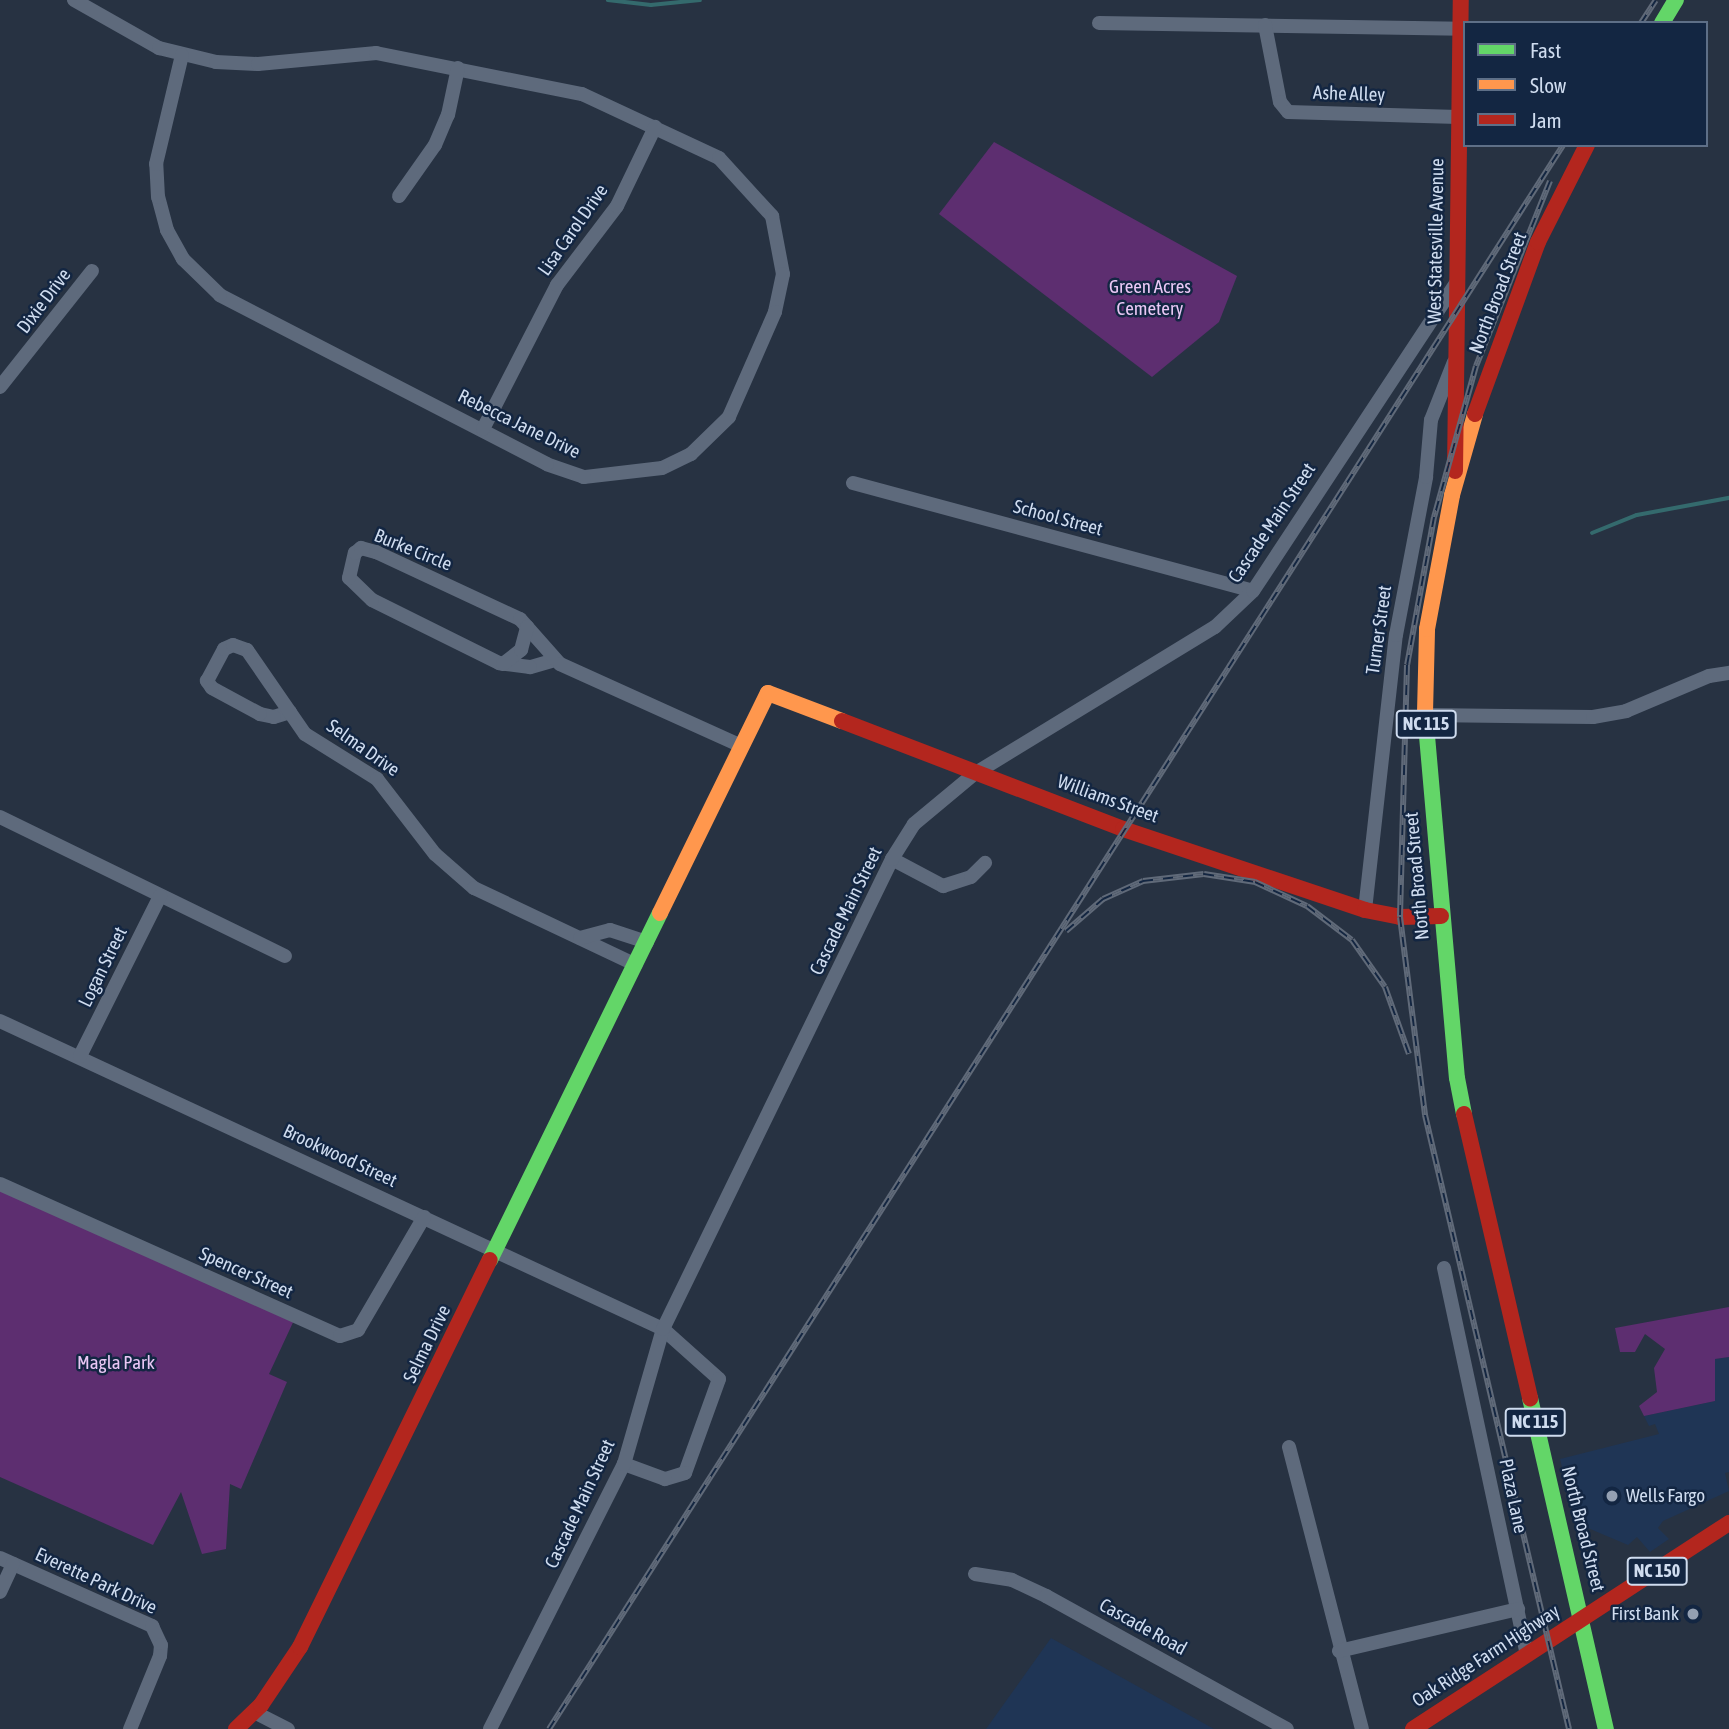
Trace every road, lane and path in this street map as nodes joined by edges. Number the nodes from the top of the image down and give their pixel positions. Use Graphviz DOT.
graph roads {
  1 [pos="74,0"];
  2 [pos="1461,0"];
  3 [pos="1676,0"];
  4 [pos="1663,21"];
  5 [pos="1100,23"];
  6 [pos="1265,25"];
  7 [pos="1461,29"];
  8 [pos="182,55"];
  9 [pos="458,68"];
  10 [pos="1458,117"];
  11 [pos="655,127"];
  12 [pos="1586,147"];
  13 [pos="399,196"];
  14 [pos="92,271"];
  15 [pos="1458,281"];
  16 [pos="1454,360"];
  17 [pos="0,387"];
  18 [pos="483,429"];
  19 [pos="853,483"];
  20 [pos="1455,483"];
  21 [pos="1253,591"];
  22 [pos="527,627"];
  23 [pos="555,660"];
  24 [pos="503,664"];
  25 [pos="1729,673"];
  26 [pos="768,693"];
  27 [pos="290,712"];
  28 [pos="1425,715"];
  29 [pos="742,746"];
  30 [pos="974,774"];
  31 [pos="0,817"];
  32 [pos="892,859"];
  33 [pos="985,863"];
  34 [pos="160,896"];
  35 [pos="1365,910"];
  36 [pos="1441,916"];
  37 [pos="580,938"];
  38 [pos="647,942"];
  39 [pos="285,956"];
  40 [pos="636,964"];
  41 [pos="0,1021"];
  42 [pos="80,1056"];
  43 [pos="0,1184"];
  44 [pos="424,1217"];
  45 [pos="495,1251"];
  46 [pos="1444,1268"];
  47 [pos="663,1329"];
  48 [pos="1289,1447"];
  49 [pos="625,1464"];
  50 [pos="1729,1523"];
  51 [pos="6,1561"];
  52 [pos="975,1574"];
  53 [pos="0,1592"];
  54 [pos="1518,1609"];
  55 [pos="1583,1617"];
  56 [pos="1339,1651"];
  57 [pos="1527,1654"];
  58 [pos="254,1712"];
  59 [pos="130,1729"];
  60 [pos="236,1729"];
  61 [pos="288,1729"];
  62 [pos="489,1729"];
  63 [pos="1287,1729"];
  64 [pos="1362,1729"];
  65 [pos="1413,1729"];
  66 [pos="1606,1729"];
  1 -- 8 [label="street, Rebecca Jane Drive"];
  2 -- 7 [label="street, West Statesville Avenue"];
  3 -- 4 [label="street"];
  5 -- 6 [label="street"];
  6 -- 7 [label="street"];
  6 -- 10 [label="street, Ashe Alley"];
  7 -- 10 [label="street, West Statesville Avenue"];
  8 -- 9 [label="street, Rebecca Jane Drive"];
  8 -- 18 [label="street, Rebecca Jane Drive"];
  9 -- 11 [label="street, Rebecca Jane Drive"];
  9 -- 13 [label="street"];
  10 -- 15 [label="street, West Statesville Avenue"];
  11 -- 18 [label="street, Lisa Carol Drive"];
  11 -- 18 [label="street, Rebecca Jane Drive"];
  12 -- 20 [label="street, North Broad Street / NC 115"];
  14 -- 17 [label="street, Dixie Drive"];
  15 -- 16 [label="street, West Statesville Avenue"];
  15 -- 21 [label="street, Cascade Main Street"];
  16 -- 20 [label="street, West Statesville Avenue"];
  16 -- 35 [label="street, Turner Street"];
  19 -- 21 [label="street, School Street"];
  20 -- 28 [label="street, North Broad Street / NC 115"];
  21 -- 30 [label="street, Cascade Main Street"];
  22 -- 23 [label="street, Burke Circle"];
  22 -- 24 [label="street"];
  22 -- 24 [label="street, Burke Circle"];
  23 -- 24 [label="street, Burke Circle"];
  23 -- 29 [label="street, Burke Circle"];
  25 -- 28 [label="street"];
  26 -- 29 [label="street, Selma Drive"];
  26 -- 30 [label="street, Williams Street"];
  27 -- 27 [label="street, Selma Drive"];
  27 -- 37 [label="street, Selma Drive"];
  28 -- 36 [label="street, North Broad Street / NC 115"];
  29 -- 38 [label="street, Selma Drive"];
  30 -- 32 [label="street, Cascade Main Street"];
  30 -- 35 [label="street, Williams Street"];
  31 -- 34 [label="street"];
  32 -- 33 [label="street"];
  32 -- 47 [label="street, Cascade Main Street"];
  34 -- 39 [label="street"];
  34 -- 42 [label="street, Logan Street"];
  35 -- 36 [label="street, Williams Street"];
  36 -- 55 [label="street, North Broad Street / NC 115"];
  37 -- 38 [label="street"];
  37 -- 40 [label="street, Selma Drive"];
  38 -- 40 [label="street, Selma Drive"];
  40 -- 45 [label="street, Selma Drive"];
  41 -- 42 [label="street, Brookwood Street"];
  42 -- 44 [label="street, Brookwood Street"];
  43 -- 44 [label="street, Spencer Street"];
  44 -- 45 [label="street, Brookwood Street"];
  45 -- 47 [label="street, Brookwood Street"];
  45 -- 58 [label="street, Selma Drive"];
  46 -- 54 [label="street, Plaza Lane"];
  47 -- 49 [label="street, Cascade Main Street"];
  47 -- 49 [label="street, Brookwood Street"];
  48 -- 56 [label="street"];
  49 -- 62 [label="street, Cascade Main Street"];
  50 -- 55 [label="street, NC 150"];
  51 -- 53 [label="street"];
  51 -- 59 [label="street, Everette Park Drive"];
  52 -- 63 [label="street, Cascade Road"];
  54 -- 56 [label="street"];
  54 -- 57 [label="street, Plaza Lane"];
  55 -- 57 [label="street, Oak Ridge Farm Highway / NC 150"];
  55 -- 66 [label="street, NC 115"];
  56 -- 64 [label="street"];
  57 -- 65 [label="street, Oak Ridge Farm Highway / NC 150"];
  58 -- 60 [label="street, Selma Drive"];
  58 -- 61 [label="street"];
}
